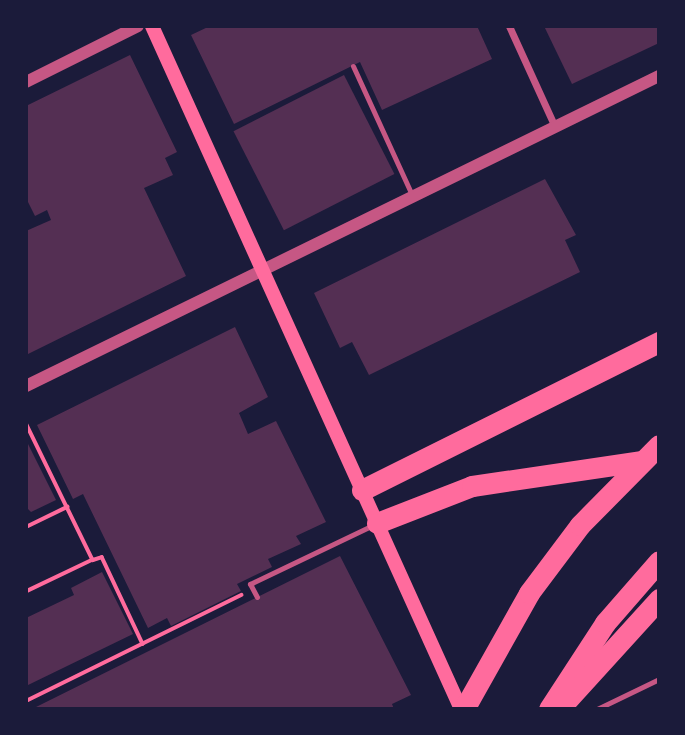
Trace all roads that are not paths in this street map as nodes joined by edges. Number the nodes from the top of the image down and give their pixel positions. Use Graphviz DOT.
graph roads {
  1 [pos="138,26"];
  2 [pos="152,26"];
  3 [pos="509,26"];
  4 [pos="353,66"];
  5 [pos="659,76"];
  6 [pos="26,82"];
  7 [pos="555,127"];
  8 [pos="414,198"];
  9 [pos="263,274"];
  10 [pos="659,342"];
  11 [pos="26,386"];
  12 [pos="659,445"];
  13 [pos="659,457"];
  14 [pos="362,490"];
  15 [pos="377,523"];
  16 [pos="659,561"];
  17 [pos="257,597"];
  18 [pos="659,599"];
  19 [pos="659,679"];
  20 [pos="600,708"];
  21 [pos="462,709"];
  22 [pos="549,709"];
  23 [pos="559,709"];
  1 -- 6 [label="street"];
  2 -- 9 [label="main road"];
  3 -- 7 [label="street"];
  4 -- 8 [label="lane"];
  5 -- 7 [label="street"];
  7 -- 8 [label="street"];
  8 -- 9 [label="street"];
  9 -- 11 [label="street"];
  9 -- 14 [label="main road"];
  10 -- 14 [label="highway"];
  12 -- 21 [label="highway"];
  13 -- 15 [label="highway"];
  14 -- 15 [label="main road"];
  15 -- 17 [label="lane"];
  15 -- 21 [label="main road"];
  16 -- 22 [label="highway"];
  18 -- 23 [label="highway"];
  19 -- 20 [label="lane"];
}
